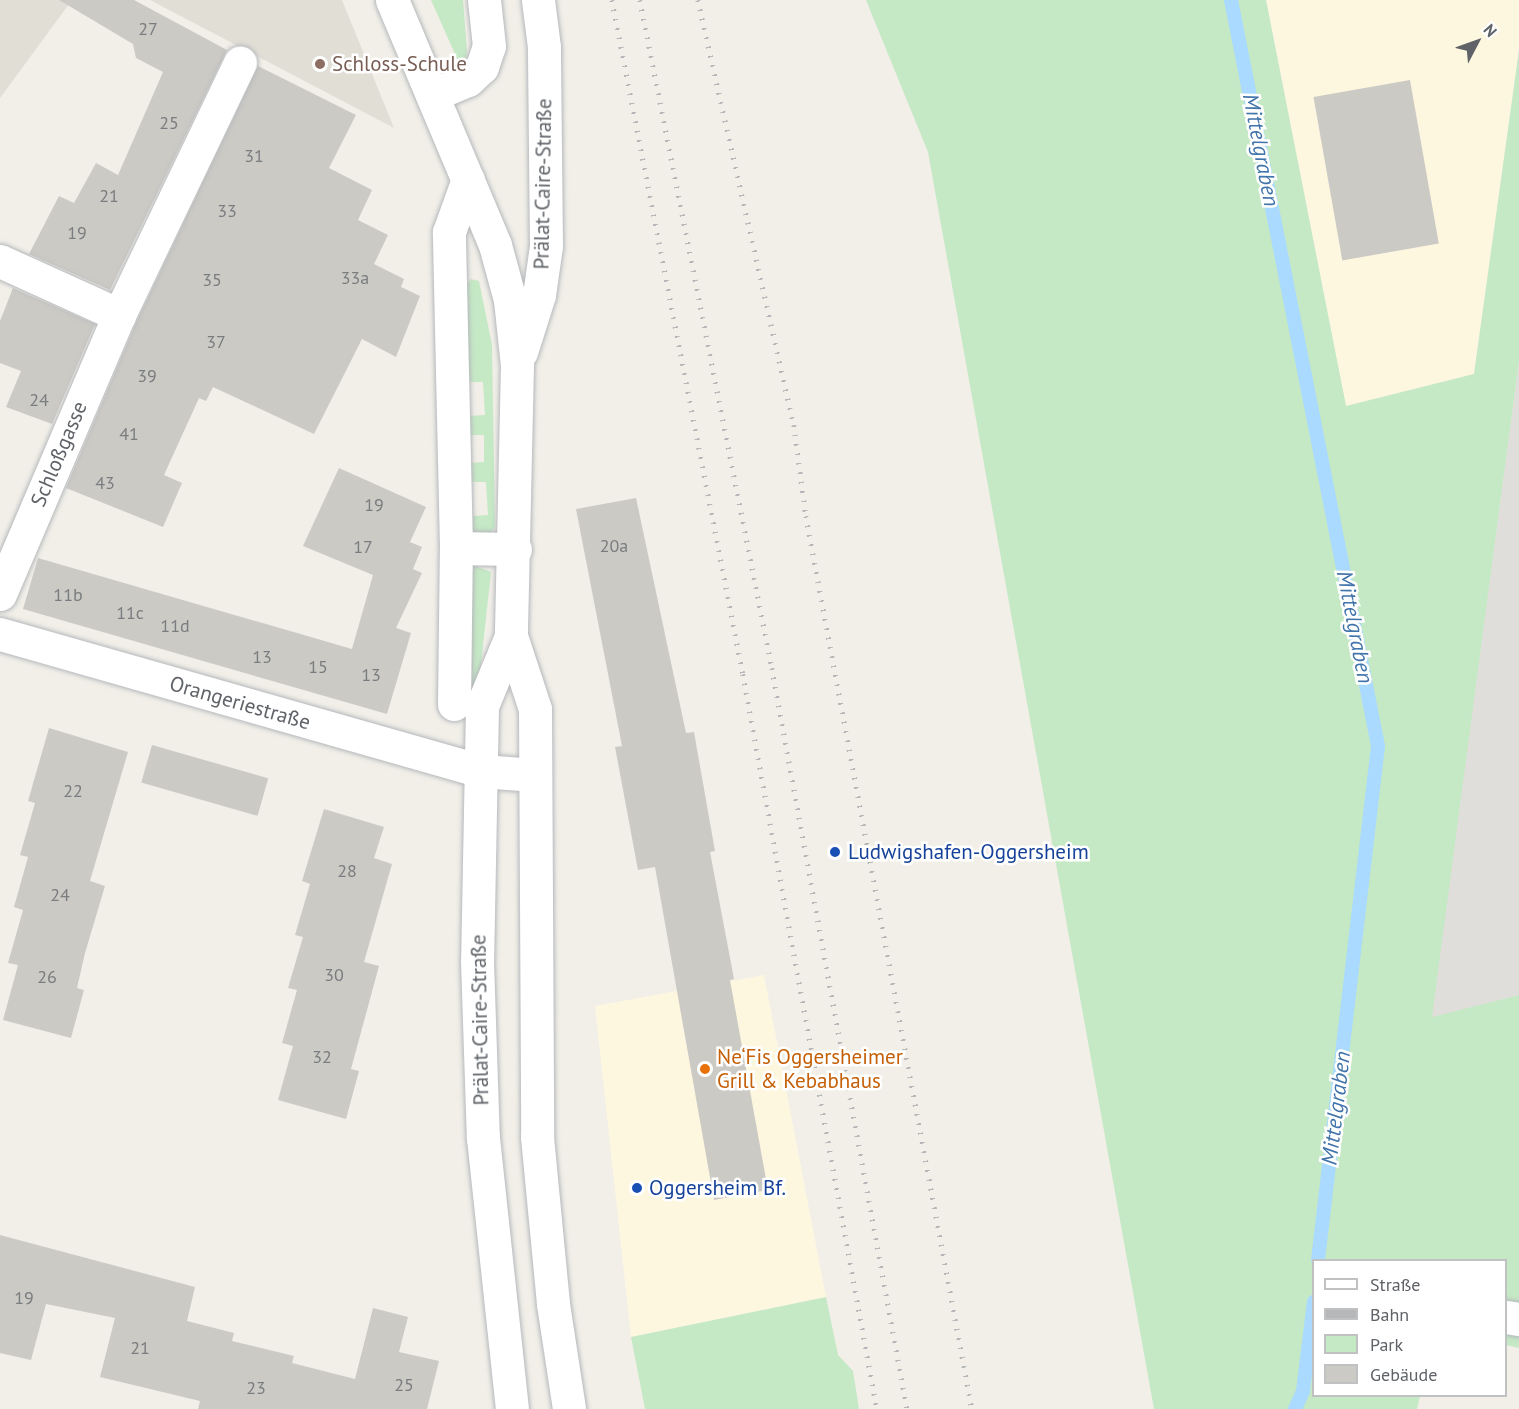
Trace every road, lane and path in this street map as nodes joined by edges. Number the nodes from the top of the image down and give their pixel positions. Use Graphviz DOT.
graph roads {
  1 [pos="392,0"];
  2 [pos="484,0"];
  3 [pos="538,0"];
  4 [pos="240,63"];
  5 [pos="432,95"];
  6 [pos="468,179"];
  7 [pos="0,261"];
  8 [pos="120,315"];
  9 [pos="517,365"];
  10 [pos="456,548"];
  11 [pos="515,549"];
  12 [pos="0,594"];
  13 [pos="0,634"];
  14 [pos="511,636"];
  15 [pos="454,704"];
  16 [pos="481,771"];
  17 [pos="536,775"];
  18 [pos="512,1409"];
  19 [pos="569,1409"];
  1 -- 5 [label="street, Prälat-Caire-Straße"];
  2 -- 5 [label="street"];
  3 -- 9 [label="street, Prälat-Caire-Straße"];
  4 -- 8 [label="street, Schloßgasse"];
  5 -- 6 [label="street, Prälat-Caire-Straße"];
  6 -- 9 [label="street, Prälat-Caire-Straße"];
  6 -- 10 [label="street"];
  7 -- 8 [label="street"];
  8 -- 12 [label="street, Schloßgasse"];
  9 -- 11 [label="street, Prälat-Caire-Straße"];
  10 -- 11 [label="street"];
  10 -- 15 [label="street"];
  11 -- 14 [label="street, Prälat-Caire-Straße"];
  13 -- 16 [label="street, Orangeriestraße"];
  14 -- 16 [label="street, Prälat-Caire-Straße"];
  14 -- 17 [label="street, Prälat-Caire-Straße"];
  16 -- 17 [label="street, Orangeriestraße"];
  16 -- 18 [label="street, Prälat-Caire-Straße"];
  17 -- 19 [label="street, Prälat-Caire-Straße"];
}
